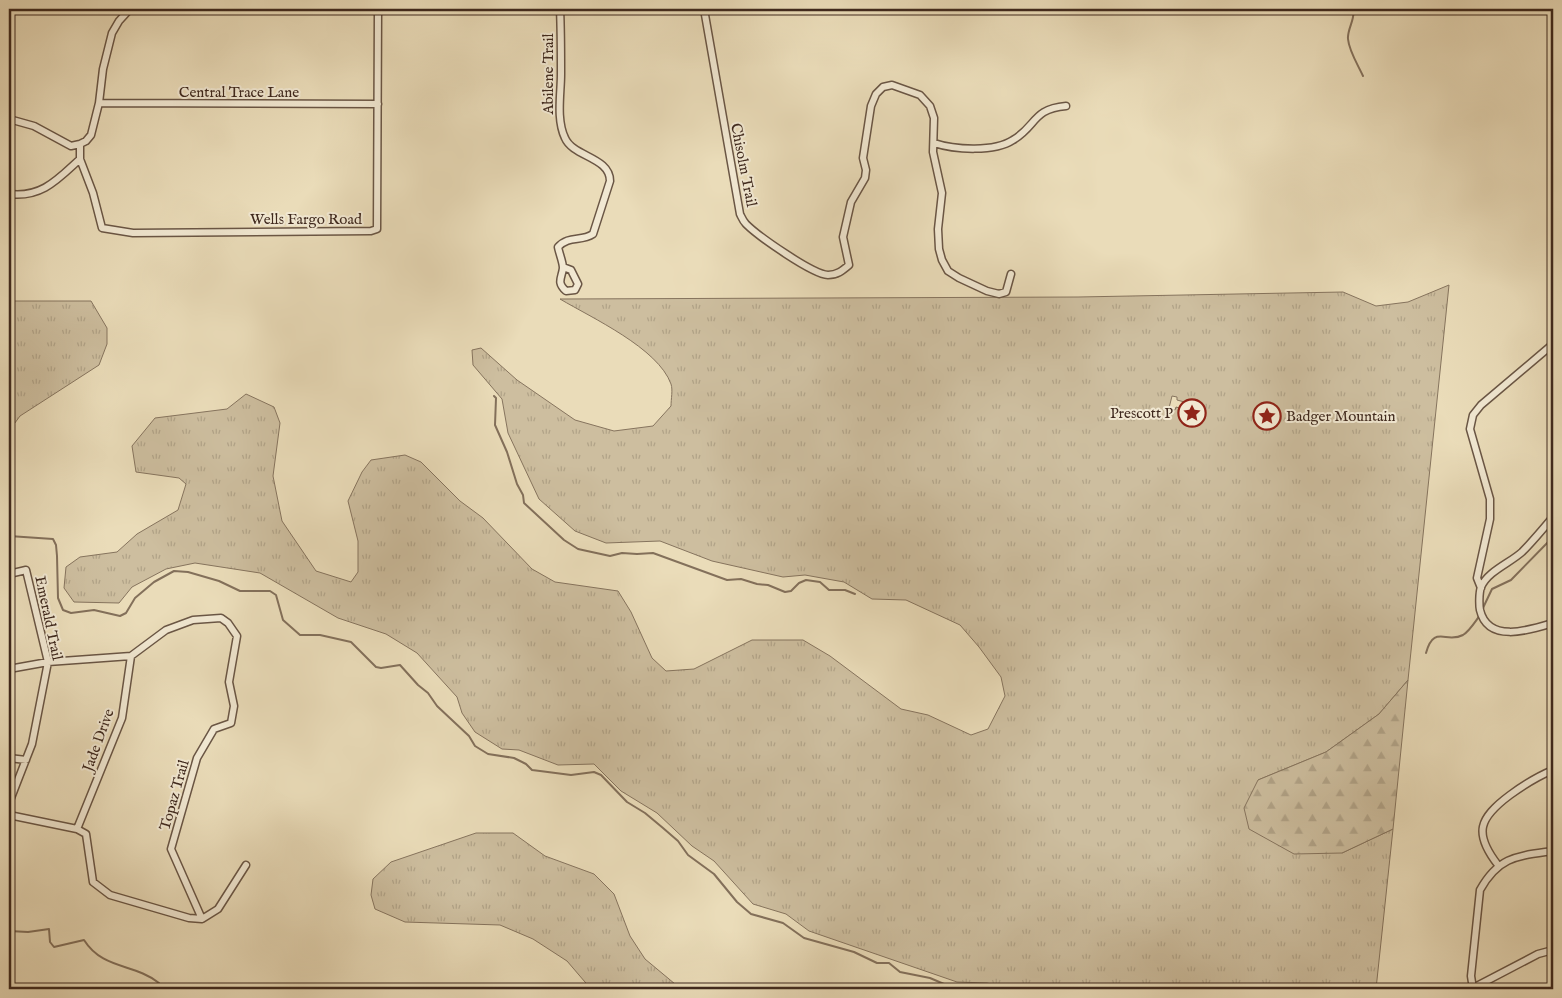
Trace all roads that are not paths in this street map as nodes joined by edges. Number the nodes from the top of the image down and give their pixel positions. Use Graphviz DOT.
graph roads {
  1 [pos="130,9"];
  2 [pos="378,9"];
  3 [pos="560,9"];
  4 [pos="704,9"];
  5 [pos="753,9"];
  6 [pos="774,9"];
  7 [pos="882,9"];
  8 [pos="894,9"];
  9 [pos="100,104"];
  10 [pos="378,104"];
  11 [pos="1066,106"];
  12 [pos="9,119"];
  13 [pos="934,143"];
  14 [pos="80,144"];
  15 [pos="80,158"];
  16 [pos="9,194"];
  17 [pos="563,267"];
  18 [pos="1011,274"];
  19 [pos="1553,344"];
  20 [pos="1553,518"];
  21 [pos="9,574"];
  22 [pos="1481,588"];
  23 [pos="1553,623"];
  24 [pos="131,656"];
  25 [pos="48,662"];
  26 [pos="9,669"];
  27 [pos="9,758"];
  28 [pos="26,760"];
  29 [pos="1553,770"];
  30 [pos="9,803"];
  31 [pos="9,815"];
  32 [pos="77,829"];
  33 [pos="1553,851"];
  34 [pos="246,865"];
  35 [pos="1498,865"];
  36 [pos="202,919"];
  37 [pos="1553,950"];
  38 [pos="1473,989"];
  1 -- 9 [label="street"];
  2 -- 10 [label="street, Wells Fargo Road"];
  3 -- 17 [label="street, Abilene Trail"];
  4 -- 13 [label="street, Chisolm Trail"];
  5 -- 6 [label="street"];
  7 -- 8 [label="street"];
  9 -- 10 [label="street, Central Trace Lane"];
  9 -- 14 [label="street"];
  10 -- 15 [label="street, Wells Fargo Road"];
  11 -- 13 [label="street"];
  12 -- 14 [label="street"];
  13 -- 18 [label="street, Chisolm Trail"];
  14 -- 15 [label="street, Wells Fargo Road"];
  15 -- 16 [label="street"];
  19 -- 22 [label="street"];
  20 -- 22 [label="street"];
  21 -- 25 [label="street, Emerald Trail"];
  22 -- 23 [label="street"];
  24 -- 25 [label="street"];
  24 -- 32 [label="street, Jade Drive"];
  24 -- 36 [label="street, Topaz Trail"];
  25 -- 26 [label="street"];
  25 -- 28 [label="street, Emerald Trail"];
  27 -- 28 [label="street"];
  28 -- 30 [label="street, Emerald Trail"];
  29 -- 35 [label="street"];
  31 -- 32 [label="street"];
  32 -- 36 [label="street"];
  33 -- 35 [label="street"];
  34 -- 36 [label="street"];
  35 -- 38 [label="street"];
  37 -- 38 [label="street"];
}
